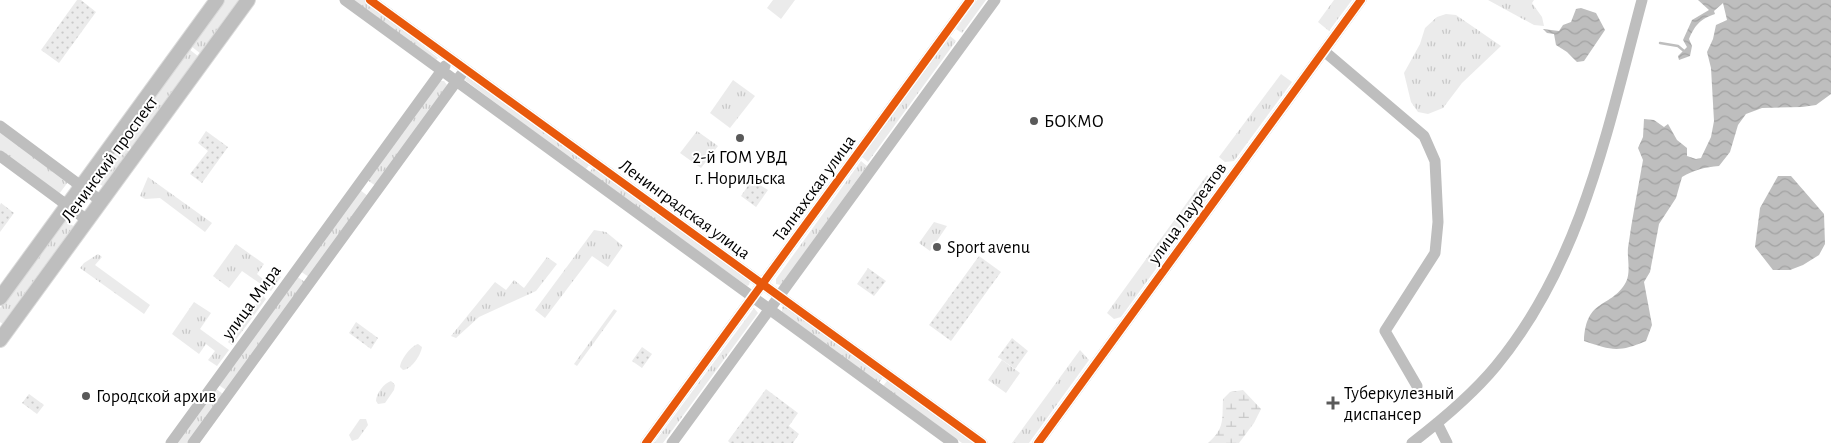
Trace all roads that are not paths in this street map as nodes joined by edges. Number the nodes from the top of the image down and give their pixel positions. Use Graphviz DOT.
graph roads {
  1 [pos="217,0"];
  2 [pos="248,0"];
  3 [pos="345,0"];
  4 [pos="370,0"];
  5 [pos="970,0"];
  6 [pos="995,0"];
  7 [pos="1361,0"];
  8 [pos="1642,0"];
  9 [pos="1324,52"];
  10 [pos="451,58"];
  11 [pos="465,69"];
  12 [pos="442,70"];
  13 [pos="456,81"];
  14 [pos="0,126"];
  15 [pos="0,156"];
  16 [pos="360,182"];
  17 [pos="82,186"];
  18 [pos="375,193"];
  19 [pos="102,201"];
  20 [pos="67,206"];
  21 [pos="87,220"];
  22 [pos="762,284"];
  23 [pos="779,296"];
  24 [pos="753,297"];
  25 [pos="0,298"];
  26 [pos="770,309"];
  27 [pos="0,340"];
  28 [pos="1417,386"];
  29 [pos="1438,423"];
  30 [pos="171,443"];
  31 [pos="193,443"];
  32 [pos="646,443"];
  33 [pos="672,443"];
  34 [pos="953,443"];
  35 [pos="982,443"];
  36 [pos="1038,443"];
  37 [pos="1412,443"];
  38 [pos="1447,443"];
  1 -- 17 [label="main road, Ленинский проспект"];
  2 -- 19 [label="main road, Ленинский проспект"];
  3 -- 12 [label="street, Ленинградская улица"];
  4 -- 10 [label="street, Ленинградская улица"];
  5 -- 22 [label="street, Талнахская улица"];
  6 -- 23 [label="street, Талнахская улица"];
  7 -- 9 [label="street, улица Лауреатов"];
  8 -- 29 [label="street"];
  9 -- 28 [label="street"];
  9 -- 36 [label="street, улица Лауреатов"];
  10 -- 11 [label="street, Ленинградская улица"];
  10 -- 12 [label="street, улица Мира"];
  11 -- 13 [label="street, улица Мира"];
  11 -- 22 [label="street, Ленинградская улица"];
  12 -- 13 [label="street, Ленинградская улица"];
  12 -- 16 [label="street, улица Мира"];
  13 -- 18 [label="street, улица Мира"];
  13 -- 24 [label="street, Ленинградская улица"];
  14 -- 17 [label="street"];
  15 -- 20 [label="street"];
  16 -- 18 [label="street"];
  16 -- 30 [label="street, улица Мира"];
  17 -- 19 [label="street"];
  17 -- 20 [label="main road, Ленинский проспект"];
  18 -- 31 [label="street, улица Мира"];
  19 -- 21 [label="main road, Ленинский проспект"];
  20 -- 21 [label="street"];
  20 -- 25 [label="main road, Ленинский проспект"];
  21 -- 27 [label="main road, Ленинский проспект"];
  22 -- 23 [label="street, Ленинградская улица"];
  22 -- 24 [label="street, Талнахская улица"];
  23 -- 26 [label="street, Талнахская улица"];
  23 -- 35 [label="street, Ленинградская улица"];
  24 -- 26 [label="street, Ленинградская улица"];
  24 -- 32 [label="street, Талнахская улица"];
  26 -- 33 [label="street, Талнахская улица"];
  26 -- 34 [label="street, Ленинградская улица"];
  29 -- 37 [label="street"];
  29 -- 38 [label="street"];
}
